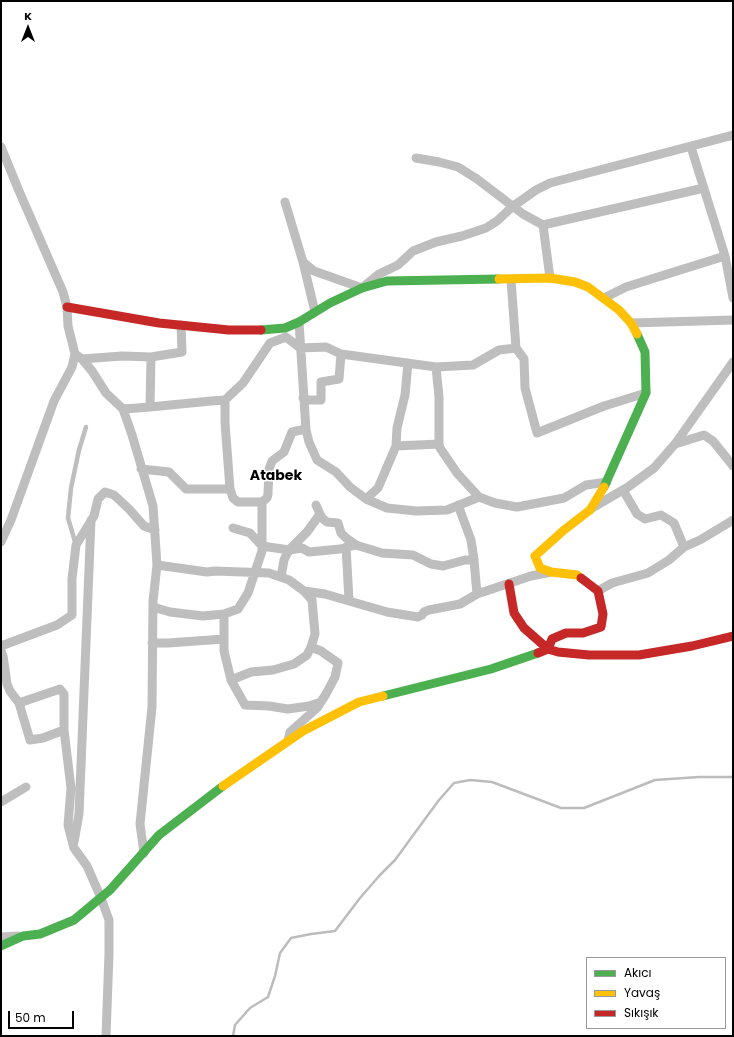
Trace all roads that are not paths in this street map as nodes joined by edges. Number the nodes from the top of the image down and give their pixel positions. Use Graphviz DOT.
graph roads {
  1 [pos="733,135"];
  2 [pos="1,147"];
  3 [pos="691,147"];
  4 [pos="416,158"];
  5 [pos="704,188"];
  6 [pos="285,202"];
  7 [pos="512,207"];
  8 [pos="543,225"];
  9 [pos="724,256"];
  10 [pos="303,262"];
  11 [pos="550,278"];
  12 [pos="511,280"];
  13 [pos="362,288"];
  14 [pos="604,298"];
  15 [pos="733,298"];
  16 [pos="67,307"];
  17 [pos="315,312"];
  18 [pos="733,320"];
  19 [pos="300,322"];
  20 [pos="631,323"];
  21 [pos="181,325"];
  22 [pos="285,328"];
  23 [pos="270,343"];
  24 [pos="300,348"];
  25 [pos="516,348"];
  26 [pos="341,354"];
  27 [pos="79,357"];
  28 [pos="151,357"];
  29 [pos="733,362"];
  30 [pos="408,363"];
  31 [pos="436,367"];
  32 [pos="646,393"];
  33 [pos="303,398"];
  34 [pos="225,400"];
  35 [pos="150,407"];
  36 [pos="123,408"];
  37 [pos="86,426"];
  38 [pos="306,429"];
  39 [pos="438,444"];
  40 [pos="675,444"];
  41 [pos="396,446"];
  42 [pos="733,466"];
  43 [pos="141,469"];
  44 [pos="607,482"];
  45 [pos="230,489"];
  46 [pos="623,490"];
  47 [pos="480,497"];
  48 [pos="366,499"];
  49 [pos="262,502"];
  50 [pos="316,505"];
  51 [pos="458,505"];
  52 [pos="590,510"];
  53 [pos="320,514"];
  54 [pos="91,520"];
  55 [pos="733,520"];
  56 [pos="233,528"];
  57 [pos="155,530"];
  58 [pos="1,542"];
  59 [pos="76,545"];
  60 [pos="356,545"];
  61 [pos="262,546"];
  62 [pos="346,547"];
  63 [pos="684,547"];
  64 [pos="289,550"];
  65 [pos="474,560"];
  66 [pos="157,565"];
  67 [pos="255,572"];
  68 [pos="551,572"];
  69 [pos="281,577"];
  70 [pos="509,584"];
  71 [pos="304,591"];
  72 [pos="598,591"];
  73 [pos="478,594"];
  74 [pos="349,600"];
  75 [pos="153,607"];
  76 [pos="224,614"];
  77 [pos="733,636"];
  78 [pos="224,640"];
  79 [pos="152,643"];
  80 [pos="1,646"];
  81 [pos="311,647"];
  82 [pos="548,649"];
  83 [pos="1,651"];
  84 [pos="231,680"];
  85 [pos="321,702"];
  86 [pos="19,703"];
  87 [pos="64,730"];
  88 [pos="288,741"];
  89 [pos="26,787"];
  90 [pos="1,802"];
  91 [pos="73,846"];
  92 [pos="144,852"];
  93 [pos="101,898"];
  94 [pos="23,936"];
  95 [pos="1,937"];
  96 [pos="1,946"];
  97 [pos="106,1036"];
  1 -- 3 [label="street"];
  2 -- 16 [label="street"];
  3 -- 5 [label="street"];
  3 -- 7 [label="street"];
  4 -- 7 [label="street"];
  5 -- 8 [label="street"];
  5 -- 9 [label="street"];
  6 -- 10 [label="street"];
  7 -- 8 [label="street"];
  7 -- 13 [label="street"];
  8 -- 11 [label="street"];
  9 -- 14 [label="street"];
  9 -- 15 [label="street"];
  10 -- 13 [label="street"];
  10 -- 17 [label="street"];
  11 -- 12 [label="street"];
  11 -- 14 [label="street"];
  12 -- 13 [label="street"];
  12 -- 25 [label="street"];
  13 -- 17 [label="street"];
  14 -- 20 [label="street"];
  16 -- 21 [label="street"];
  16 -- 27 [label="street"];
  17 -- 19 [label="street"];
  18 -- 20 [label="street"];
  19 -- 22 [label="street"];
  19 -- 24 [label="street"];
  20 -- 32 [label="street"];
  21 -- 22 [label="street"];
  21 -- 28 [label="street"];
  22 -- 23 [label="street"];
  23 -- 24 [label="street"];
  23 -- 34 [label="street"];
  24 -- 26 [label="street"];
  24 -- 33 [label="street"];
  25 -- 31 [label="street"];
  25 -- 32 [label="street"];
  26 -- 30 [label="street"];
  26 -- 33 [label="street"];
  27 -- 28 [label="street"];
  27 -- 36 [label="street"];
  27 -- 58 [label="street"];
  28 -- 35 [label="street"];
  29 -- 40 [label="street"];
  30 -- 31 [label="street"];
  30 -- 41 [label="street"];
  31 -- 39 [label="street"];
  32 -- 44 [label="street"];
  33 -- 38 [label="street"];
  34 -- 35 [label="street"];
  34 -- 45 [label="street"];
  35 -- 36 [label="street"];
  36 -- 43 [label="street"];
  37 -- 59 [label="lane"];
  38 -- 48 [label="street"];
  38 -- 49 [label="street"];
  39 -- 41 [label="street"];
  39 -- 47 [label="street"];
  40 -- 42 [label="street"];
  40 -- 46 [label="street"];
  41 -- 48 [label="street"];
  43 -- 45 [label="street"];
  43 -- 57 [label="street"];
  44 -- 47 [label="street"];
  44 -- 52 [label="street"];
  45 -- 49 [label="street"];
  46 -- 52 [label="street"];
  46 -- 63 [label="street"];
  47 -- 51 [label="street"];
  48 -- 51 [label="street"];
  49 -- 61 [label="street"];
  50 -- 53 [label="street"];
  51 -- 65 [label="street"];
  52 -- 68 [label="street"];
  53 -- 60 [label="street"];
  53 -- 64 [label="street"];
  54 -- 57 [label="street"];
  54 -- 59 [label="street"];
  54 -- 91 [label="street"];
  55 -- 63 [label="street"];
  56 -- 61 [label="street"];
  57 -- 66 [label="street"];
  59 -- 80 [label="street"];
  60 -- 62 [label="street"];
  60 -- 65 [label="street"];
  61 -- 64 [label="street"];
  61 -- 67 [label="street"];
  62 -- 64 [label="street"];
  62 -- 74 [label="street"];
  63 -- 72 [label="street"];
  64 -- 69 [label="street"];
  65 -- 73 [label="street"];
  66 -- 67 [label="street"];
  66 -- 75 [label="street"];
  67 -- 69 [label="street"];
  67 -- 76 [label="street"];
  68 -- 70 [label="street"];
  68 -- 72 [label="street"];
  69 -- 71 [label="street"];
  70 -- 73 [label="street"];
  70 -- 82 [label="street"];
  71 -- 74 [label="street"];
  71 -- 81 [label="street"];
  72 -- 82 [label="street"];
  73 -- 74 [label="street"];
  75 -- 76 [label="street"];
  75 -- 79 [label="street"];
  76 -- 78 [label="street"];
  77 -- 82 [label="street"];
  78 -- 79 [label="street"];
  78 -- 84 [label="street"];
  79 -- 92 [label="street"];
  81 -- 84 [label="street"];
  81 -- 85 [label="street"];
  82 -- 88 [label="street"];
  83 -- 86 [label="street"];
  84 -- 85 [label="street"];
  85 -- 88 [label="street"];
  86 -- 87 [label="street"];
  86 -- 87 [label="street"];
  87 -- 91 [label="street"];
  88 -- 92 [label="street"];
  89 -- 90 [label="street"];
  91 -- 93 [label="street"];
  92 -- 93 [label="street"];
  93 -- 94 [label="street"];
  93 -- 97 [label="street"];
  94 -- 95 [label="street"];
  94 -- 96 [label="street"];
}
